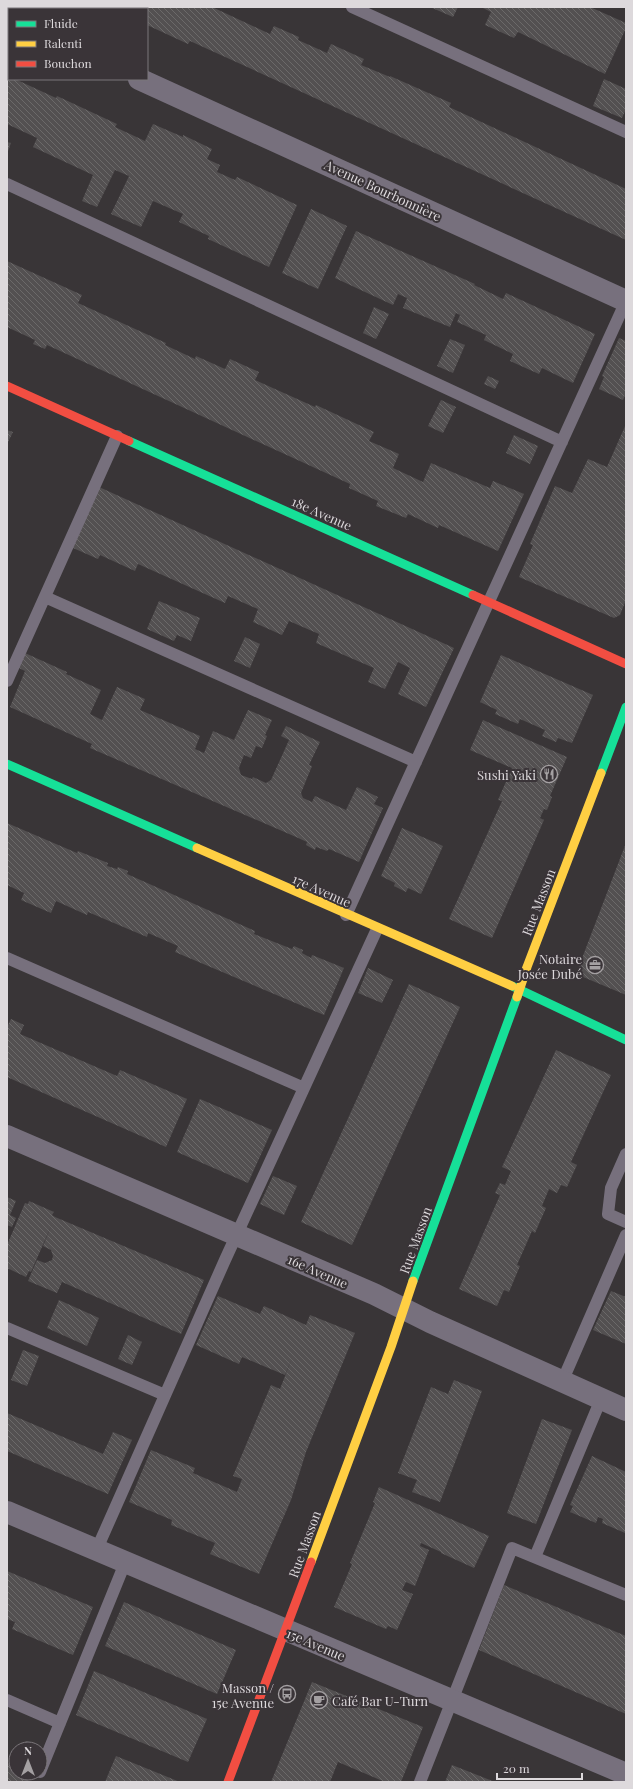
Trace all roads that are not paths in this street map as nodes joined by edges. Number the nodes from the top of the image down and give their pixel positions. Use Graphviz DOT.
graph roads {
  1 [pos="352,7"];
  2 [pos="8,19"];
  3 [pos="7,23"];
  4 [pos="141,80"];
  5 [pos="626,132"];
  6 [pos="7,184"];
  7 [pos="626,301"];
  8 [pos="7,386"];
  9 [pos="117,436"];
  10 [pos="562,442"];
  11 [pos="45,597"];
  12 [pos="489,602"];
  13 [pos="626,664"];
  14 [pos="7,682"];
  15 [pos="626,707"];
  16 [pos="416,762"];
  17 [pos="7,764"];
  18 [pos="346,915"];
  19 [pos="377,929"];
  20 [pos="7,958"];
  21 [pos="519,991"];
  22 [pos="626,1040"];
  23 [pos="304,1088"];
  24 [pos="7,1136"];
  25 [pos="626,1154"];
  26 [pos="626,1222"];
  27 [pos="626,1234"];
  28 [pos="237,1236"];
  29 [pos="404,1309"];
  30 [pos="7,1328"];
  31 [pos="562,1382"];
  32 [pos="165,1395"];
  33 [pos="601,1399"];
  34 [pos="626,1410"];
  35 [pos="7,1512"];
  36 [pos="96,1551"];
  37 [pos="535,1557"];
  38 [pos="125,1563"];
  39 [pos="626,1595"];
  40 [pos="286,1631"];
  41 [pos="7,1700"];
  42 [pos="452,1701"];
  43 [pos="60,1723"];
  44 [pos="48,1753"];
  45 [pos="626,1774"];
  46 [pos="228,1782"];
  47 [pos="420,1782"];
  1 -- 5 [label="lane"];
  2 -- 3 [label="lane"];
  4 -- 7 [label="street, Avenue Bourbonnière"];
  6 -- 10 [label="lane"];
  7 -- 10 [label="lane"];
  8 -- 9 [label="street, 18e Avenue"];
  9 -- 11 [label="lane"];
  9 -- 12 [label="street, 18e Avenue"];
  10 -- 12 [label="lane"];
  11 -- 14 [label="lane"];
  11 -- 16 [label="lane"];
  12 -- 13 [label="street, 18e Avenue"];
  12 -- 16 [label="lane"];
  15 -- 21 [label="street, Rue Masson"];
  16 -- 18 [label="lane"];
  17 -- 18 [label="street, 17e Avenue"];
  18 -- 19 [label="street, 17e Avenue"];
  19 -- 21 [label="street, 17e Avenue"];
  19 -- 23 [label="lane"];
  20 -- 23 [label="lane"];
  21 -- 22 [label="street, 17e Avenue"];
  21 -- 29 [label="street, Rue Masson"];
  23 -- 28 [label="lane"];
  24 -- 28 [label="street, 16e Avenue"];
  25 -- 26 [label="lane"];
  27 -- 31 [label="lane"];
  28 -- 29 [label="street, 16e Avenue"];
  28 -- 32 [label="lane"];
  29 -- 31 [label="street, 16e Avenue"];
  29 -- 40 [label="street, Rue Masson"];
  30 -- 32 [label="lane"];
  31 -- 33 [label="street, 16e Avenue"];
  32 -- 36 [label="lane"];
  33 -- 34 [label="street, 16e Avenue"];
  33 -- 37 [label="lane"];
  35 -- 36 [label="street, 15e Avenue"];
  36 -- 38 [label="street, 15e Avenue"];
  37 -- 39 [label="lane"];
  37 -- 42 [label="lane"];
  38 -- 40 [label="street, 15e Avenue"];
  38 -- 43 [label="lane"];
  40 -- 42 [label="street, 15e Avenue"];
  40 -- 46 [label="street, Rue Masson"];
  41 -- 43 [label="lane"];
  42 -- 45 [label="street, 15e Avenue"];
  42 -- 47 [label="lane"];
  43 -- 44 [label="lane"];
}
